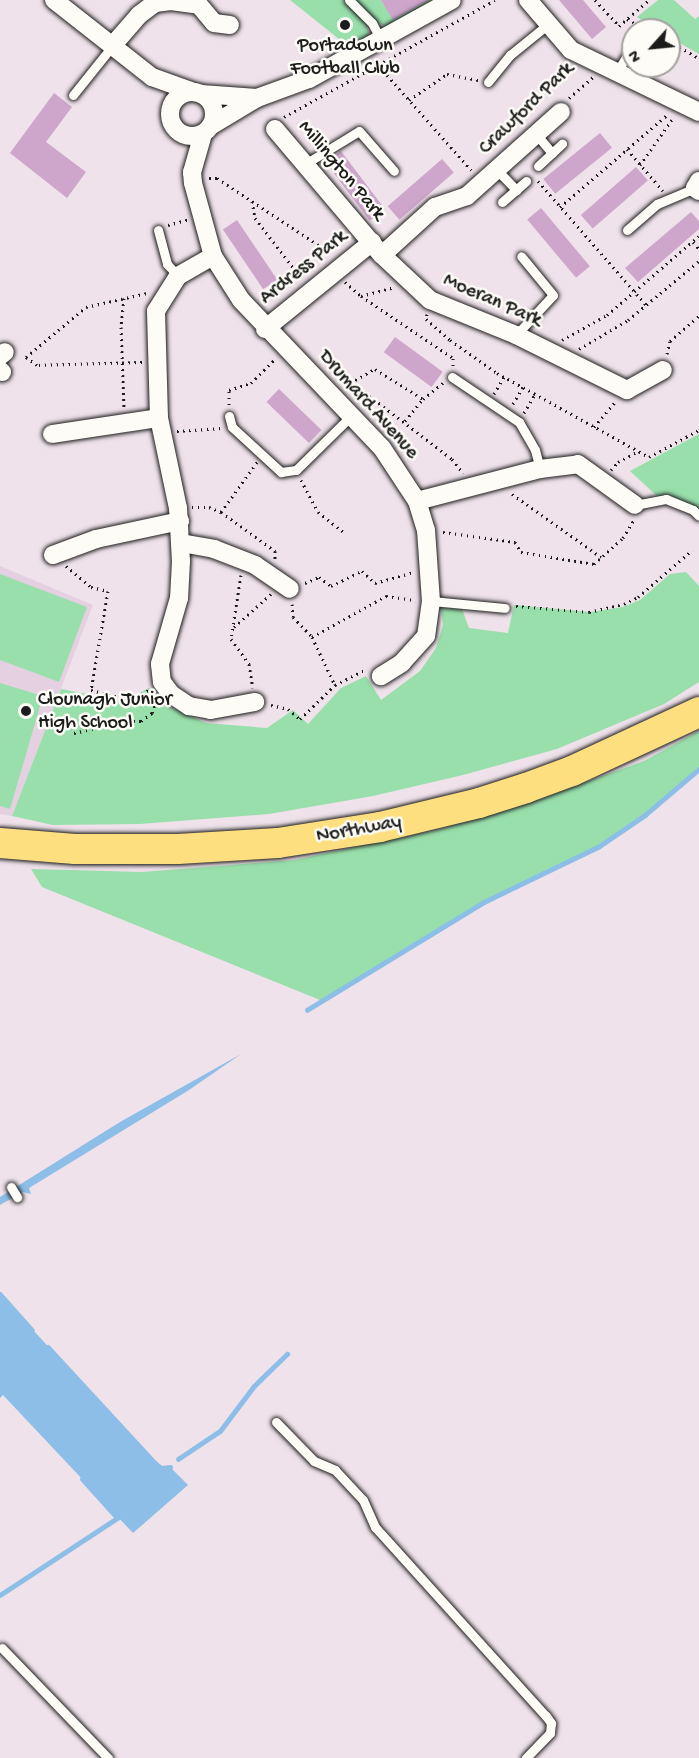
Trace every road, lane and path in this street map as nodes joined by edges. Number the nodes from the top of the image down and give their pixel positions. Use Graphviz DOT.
graph roads {
  1 [pos="54,0"];
  2 [pos="349,0"];
  3 [pos="452,0"];
  4 [pos="495,0"];
  5 [pos="528,0"];
  6 [pos="595,0"];
  7 [pos="649,0"];
  8 [pos="628,18"];
  9 [pos="230,25"];
  10 [pos="547,25"];
  11 [pos="621,25"];
  12 [pos="381,40"];
  13 [pos="113,45"];
  14 [pos="681,48"];
  15 [pos="621,57"];
  16 [pos="699,58"];
  17 [pos="381,63"];
  18 [pos="609,69"];
  19 [pos="152,77"];
  20 [pos="488,82"];
  21 [pos="197,93"];
  22 [pos="73,95"];
  23 [pos="257,98"];
  24 [pos="409,100"];
  25 [pos="680,103"];
  26 [pos="170,112"];
  27 [pos="561,112"];
  28 [pos="699,112"];
  29 [pos="278,124"];
  30 [pos="208,129"];
  31 [pos="177,130"];
  32 [pos="536,134"];
  33 [pos="562,144"];
  34 [pos="627,149"];
  35 [pos="552,153"];
  36 [pos="305,164"];
  37 [pos="640,165"];
  38 [pos="538,166"];
  39 [pos="497,170"];
  40 [pos="394,171"];
  41 [pos="192,175"];
  42 [pos="532,180"];
  43 [pos="482,183"];
  44 [pos="698,187"];
  45 [pos="516,190"];
  46 [pos="669,199"];
  47 [pos="252,201"];
  48 [pos="502,202"];
  49 [pos="560,207"];
  50 [pos="201,216"];
  51 [pos="158,230"];
  52 [pos="627,230"];
  53 [pos="699,236"];
  54 [pos="693,242"];
  55 [pos="377,248"];
  56 [pos="323,249"];
  57 [pos="699,249"];
  58 [pos="213,256"];
  59 [pos="521,256"];
  60 [pos="699,261"];
  61 [pos="295,270"];
  62 [pos="334,273"];
  63 [pos="178,276"];
  64 [pos="408,281"];
  65 [pos="634,292"];
  66 [pos="361,296"];
  67 [pos="430,300"];
  68 [pos="646,306"];
  69 [pos="698,317"];
  70 [pos="265,329"];
  71 [pos="516,335"];
  72 [pos="285,349"];
  73 [pos="545,349"];
  74 [pos="564,358"];
  75 [pos="156,361"];
  76 [pos="122,363"];
  77 [pos="663,370"];
  78 [pos="452,377"];
  79 [pos="504,377"];
  80 [pos="350,381"];
  81 [pos="523,387"];
  82 [pos="627,390"];
  83 [pos="535,394"];
  84 [pos="334,398"];
  85 [pos="423,399"];
  86 [pos="489,402"];
  87 [pos="507,414"];
  88 [pos="229,416"];
  89 [pos="351,416"];
  90 [pos="405,422"];
  91 [pos="519,422"];
  92 [pos="125,423"];
  93 [pos="160,425"];
  94 [pos="232,427"];
  95 [pos="594,427"];
  96 [pos="699,430"];
  97 [pos="52,434"];
  98 [pos="639,451"];
  99 [pos="262,455"];
  100 [pos="540,469"];
  101 [pos="296,470"];
  102 [pos="603,480"];
  103 [pos="473,487"];
  104 [pos="510,492"];
  105 [pos="417,501"];
  106 [pos="635,505"];
  107 [pos="220,512"];
  108 [pos="179,515"];
  109 [pos="699,516"];
  110 [pos="426,530"];
  111 [pos="344,532"];
  112 [pos="181,543"];
  113 [pos="692,550"];
  114 [pos="53,555"];
  115 [pos="601,557"];
  116 [pos="243,560"];
  117 [pos="429,567"];
  118 [pos="283,584"];
  119 [pos="431,601"];
  120 [pos="505,609"];
  121 [pos="232,628"];
  122 [pos="312,637"];
  123 [pos="381,676"];
  124 [pos="162,682"];
  125 [pos="335,685"];
  126 [pos="255,702"];
  127 [pos="699,712"];
  128 [pos="74,734"];
  129 [pos="0,843"];
  130 [pos="11,1187"];
  131 [pos="17,1197"];
  132 [pos="276,1422"];
  133 [pos="2,1648"];
  134 [pos="108,1758"];
  135 [pos="526,1758"];
  1 -- 13 [label="street"];
  2 -- 12 [label="lane"];
  3 -- 12 [label="street"];
  4 -- 17 [label="path"];
  5 -- 10 [label="street"];
  6 -- 11 [label="path"];
  7 -- 8 [label="path"];
  9 -- 13 [label="street"];
  10 -- 18 [label="street"];
  10 -- 20 [label="lane"];
  12 -- 23 [label="street"];
  13 -- 19 [label="street"];
  13 -- 22 [label="lane"];
  14 -- 16 [label="path"];
  15 -- 18 [label="lane"];
  17 -- 24 [label="path"];
  17 -- 29 [label="path"];
  18 -- 25 [label="street"];
  18 -- 27 [label="path, Crawford Park"];
  19 -- 21 [label="street"];
  19 -- 26 [label="street"];
  20 -- 24 [label="path"];
  21 -- 23 [label="street"];
  21 -- 26 [label="street"];
  21 -- 30 [label="street"];
  23 -- 30 [label="street"];
  24 -- 43 [label="path"];
  25 -- 28 [label="street"];
  25 -- 34 [label="path"];
  25 -- 37 [label="path"];
  26 -- 31 [label="street"];
  27 -- 32 [label="street, Crawford Park"];
  29 -- 36 [label="street, Millington Park"];
  30 -- 31 [label="street"];
  30 -- 41 [label="street, Drumard Avenue"];
  31 -- 41 [label="street, Drumard Avenue"];
  32 -- 35 [label="lane"];
  32 -- 39 [label="street, Crawford Park"];
  33 -- 35 [label="lane"];
  34 -- 37 [label="path"];
  34 -- 49 [label="path"];
  35 -- 38 [label="lane"];
  36 -- 40 [label="lane"];
  36 -- 55 [label="street, Millington Park"];
  37 -- 46 [label="path"];
  39 -- 43 [label="street, Crawford Park"];
  39 -- 45 [label="lane"];
  41 -- 47 [label="path"];
  41 -- 50 [label="street, Drumard Avenue"];
  42 -- 45 [label="lane"];
  42 -- 49 [label="path"];
  43 -- 55 [label="street, Millington Park"];
  44 -- 46 [label="lane"];
  45 -- 48 [label="lane"];
  46 -- 52 [label="lane"];
  47 -- 56 [label="path"];
  47 -- 61 [label="path"];
  49 -- 65 [label="path"];
  50 -- 51 [label="path"];
  50 -- 58 [label="street, Drumard Avenue"];
  51 -- 63 [label="lane"];
  53 -- 54 [label="path, Moeran Park"];
  54 -- 57 [label="path"];
  54 -- 65 [label="path, Moeran Park"];
  55 -- 62 [label="street, Ardress Park"];
  55 -- 64 [label="street, Moeran Park"];
  58 -- 63 [label="street"];
  58 -- 70 [label="street, Drumard Avenue"];
  59 -- 71 [label="lane"];
  60 -- 68 [label="path"];
  62 -- 66 [label="path"];
  62 -- 70 [label="street, Ardress Park"];
  63 -- 75 [label="street"];
  64 -- 66 [label="path"];
  64 -- 67 [label="street, Moeran Park"];
  65 -- 68 [label="path"];
  65 -- 73 [label="path, Moeran Park"];
  66 -- 78 [label="path"];
  67 -- 71 [label="street, Moeran Park"];
  67 -- 79 [label="path"];
  68 -- 74 [label="path"];
  69 -- 77 [label="path"];
  70 -- 72 [label="street, Drumard Avenue"];
  71 -- 73 [label="street, Moeran Park"];
  72 -- 84 [label="street, Drumard Avenue"];
  72 -- 88 [label="path"];
  73 -- 74 [label="street, Moeran Park"];
  74 -- 82 [label="street, Moeran Park"];
  75 -- 76 [label="path"];
  75 -- 93 [label="street"];
  76 -- 76 [label="path"];
  76 -- 92 [label="path"];
  77 -- 82 [label="street"];
  78 -- 85 [label="path"];
  78 -- 86 [label="lane"];
  79 -- 81 [label="path"];
  79 -- 86 [label="path"];
  80 -- 84 [label="path"];
  80 -- 85 [label="path"];
  80 -- 90 [label="path"];
  81 -- 83 [label="path"];
  81 -- 87 [label="path"];
  82 -- 95 [label="path"];
  83 -- 91 [label="path"];
  83 -- 95 [label="path"];
  84 -- 89 [label="street, Drumard Avenue"];
  85 -- 90 [label="path"];
  86 -- 87 [label="lane"];
  87 -- 91 [label="lane"];
  88 -- 94 [label="lane"];
  89 -- 101 [label="lane"];
  89 -- 105 [label="street, Drumard Avenue"];
  90 -- 103 [label="path"];
  91 -- 100 [label="lane"];
  92 -- 93 [label="street"];
  92 -- 97 [label="street"];
  93 -- 94 [label="path"];
  93 -- 108 [label="street"];
  94 -- 99 [label="lane"];
  95 -- 98 [label="path"];
  96 -- 98 [label="path"];
  98 -- 102 [label="path"];
  99 -- 101 [label="lane"];
  99 -- 107 [label="path"];
  100 -- 102 [label="street"];
  100 -- 103 [label="street"];
  101 -- 111 [label="path"];
  102 -- 106 [label="street"];
  103 -- 105 [label="street"];
  104 -- 115 [label="path"];
  105 -- 110 [label="street, Drumard Avenue"];
  106 -- 109 [label="lane"];
  106 -- 115 [label="path"];
  107 -- 108 [label="path"];
  107 -- 118 [label="path"];
  108 -- 112 [label="street"];
  108 -- 114 [label="street"];
  110 -- 115 [label="path"];
  110 -- 117 [label="street, Drumard Avenue"];
  112 -- 116 [label="street"];
  112 -- 124 [label="street"];
  113 -- 120 [label="path"];
  114 -- 124 [label="path"];
  116 -- 118 [label="street"];
  116 -- 121 [label="path"];
  117 -- 118 [label="path"];
  117 -- 119 [label="street, Drumard Avenue"];
  118 -- 121 [label="path"];
  118 -- 122 [label="path"];
  119 -- 120 [label="lane"];
  119 -- 122 [label="path"];
  119 -- 123 [label="street, Drumard Avenue"];
  121 -- 126 [label="path"];
  122 -- 125 [label="path"];
  123 -- 125 [label="path"];
  124 -- 126 [label="street"];
  124 -- 128 [label="path"];
  125 -- 126 [label="path"];
  127 -- 129 [label="highway, Northway"];
  130 -- 131 [label="lane"];
  132 -- 135 [label="lane"];
  133 -- 134 [label="lane"];
}
